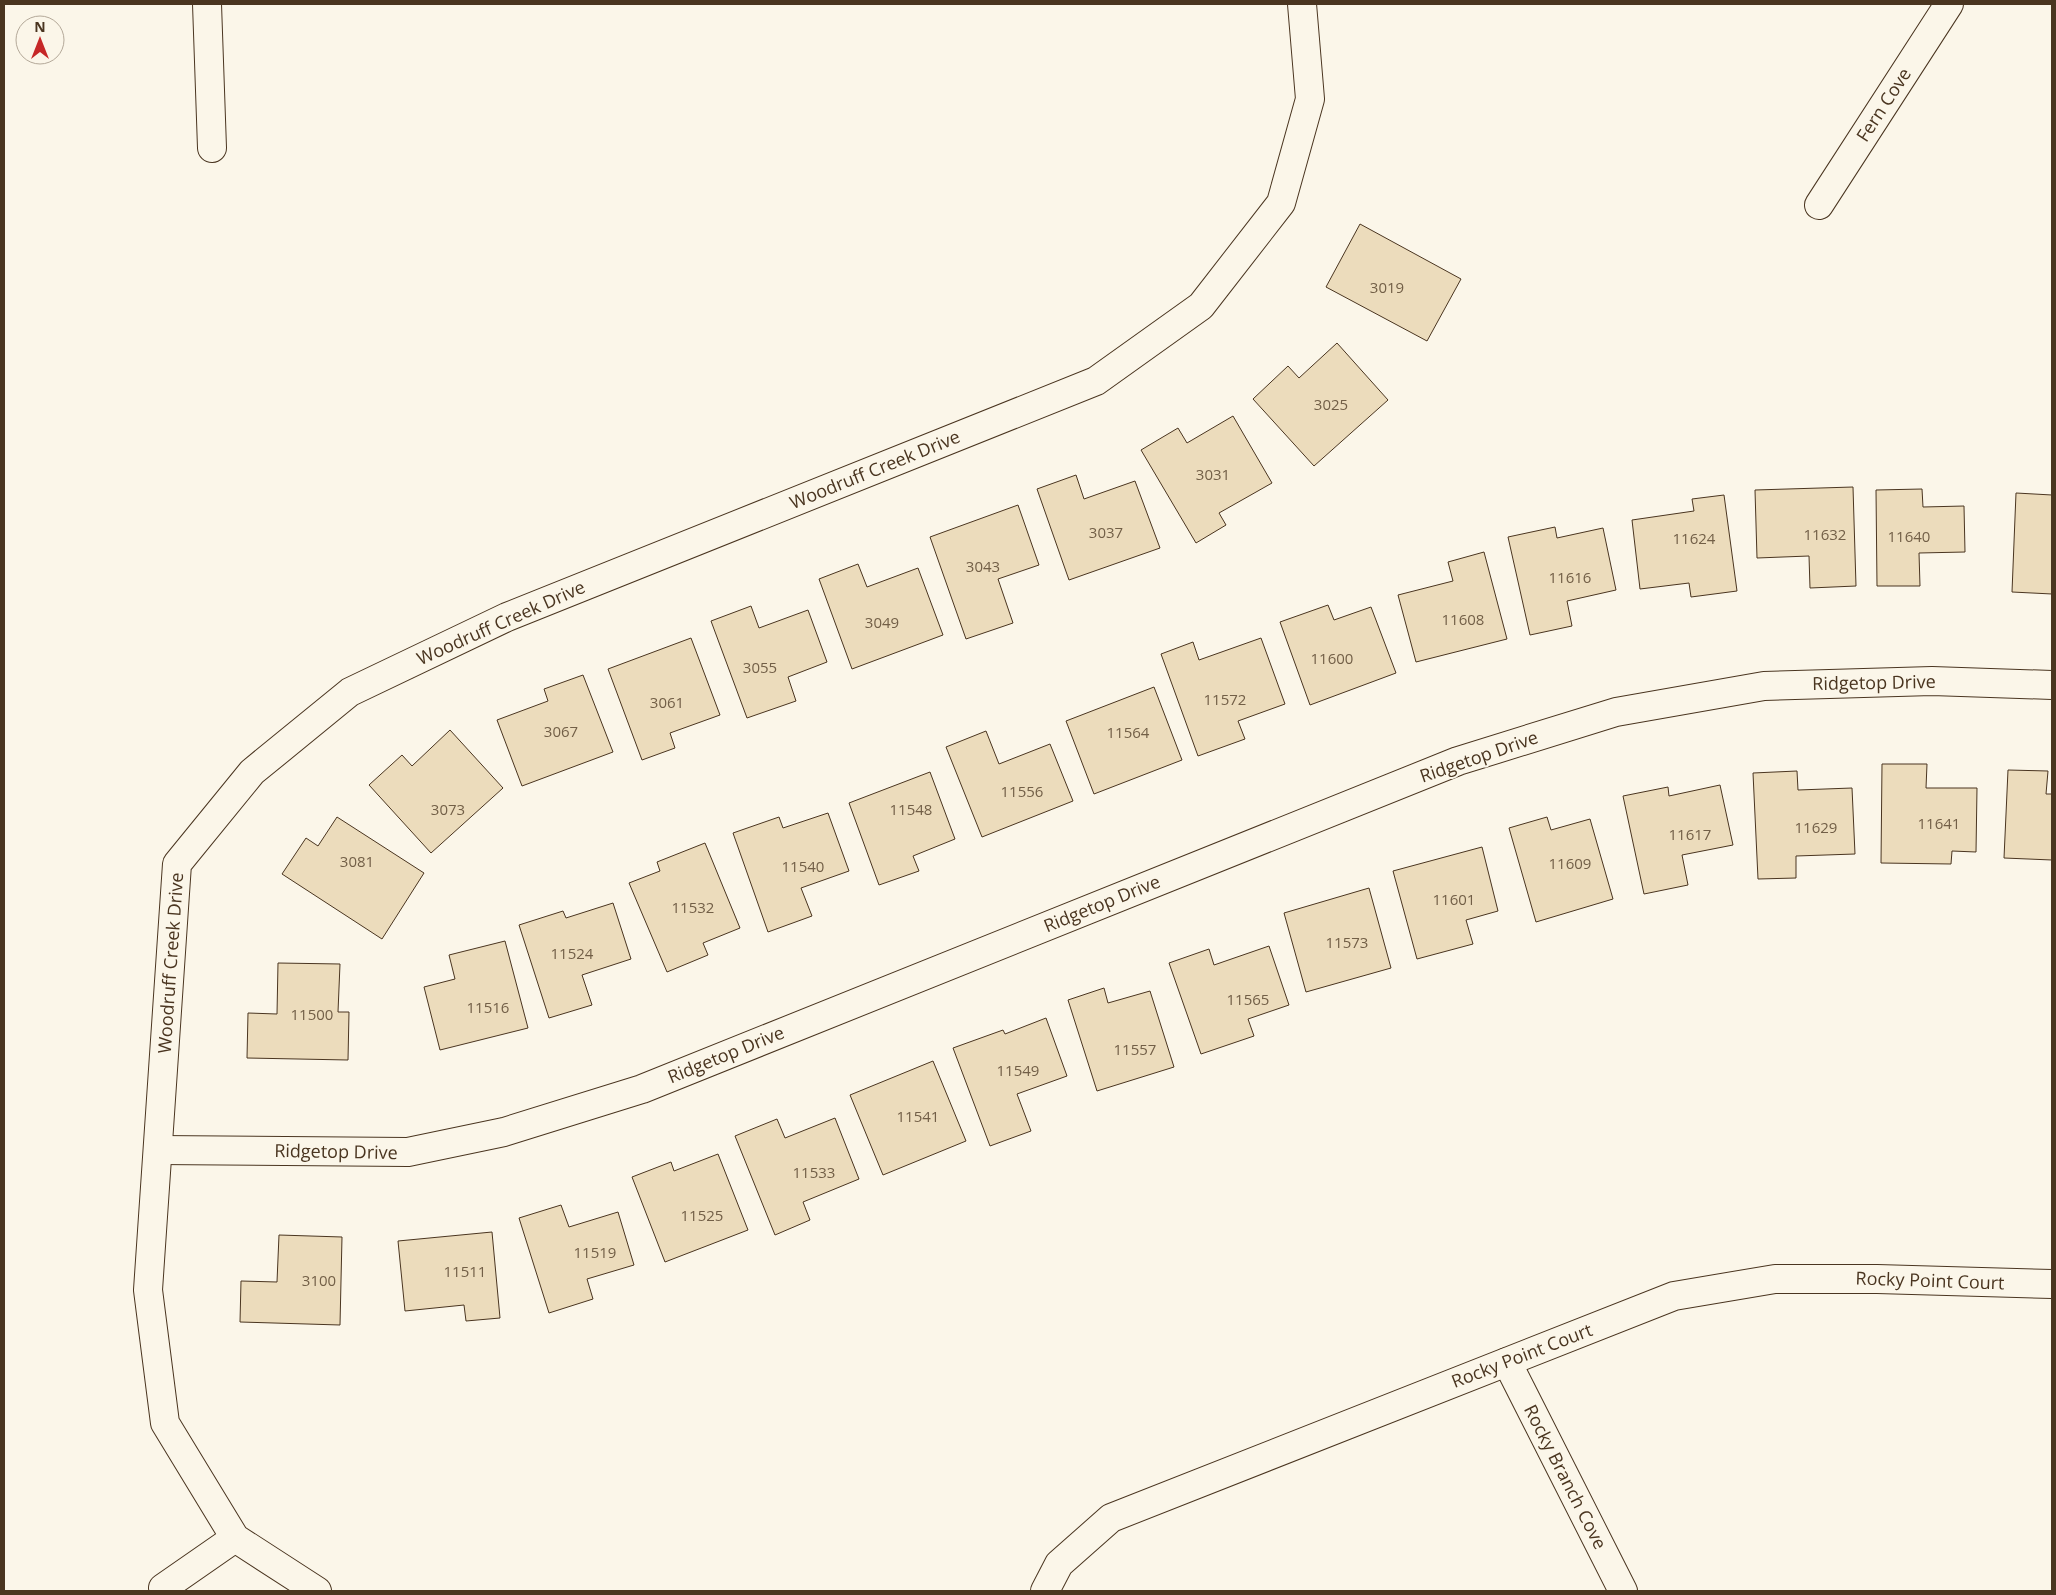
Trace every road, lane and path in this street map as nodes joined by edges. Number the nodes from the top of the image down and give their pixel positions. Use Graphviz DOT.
graph roads {
  1 [pos="207,4"];
  2 [pos="1302,4"];
  3 [pos="1949,4"];
  4 [pos="212,148"];
  5 [pos="1819,206"];
  6 [pos="2052,685"];
  7 [pos="158,1150"];
  8 [pos="2052,1284"];
  9 [pos="1507,1362"];
  10 [pos="235,1538"];
  11 [pos="163,1588"];
  12 [pos="317,1591"];
  13 [pos="1045,1591"];
  14 [pos="1623,1591"];
  1 -- 4 [label="street"];
  2 -- 7 [label="street, Woodruff Creek Drive"];
  3 -- 5 [label="street, Fern Cove"];
  6 -- 7 [label="street, Ridgetop Drive"];
  7 -- 10 [label="street, Woodruff Creek Drive"];
  8 -- 9 [label="street, Rocky Point Court"];
  9 -- 13 [label="street, Rocky Point Court"];
  9 -- 14 [label="street, Rocky Branch Cove"];
  10 -- 11 [label="street"];
  10 -- 12 [label="street, Woodruff Creek Drive"];
}
